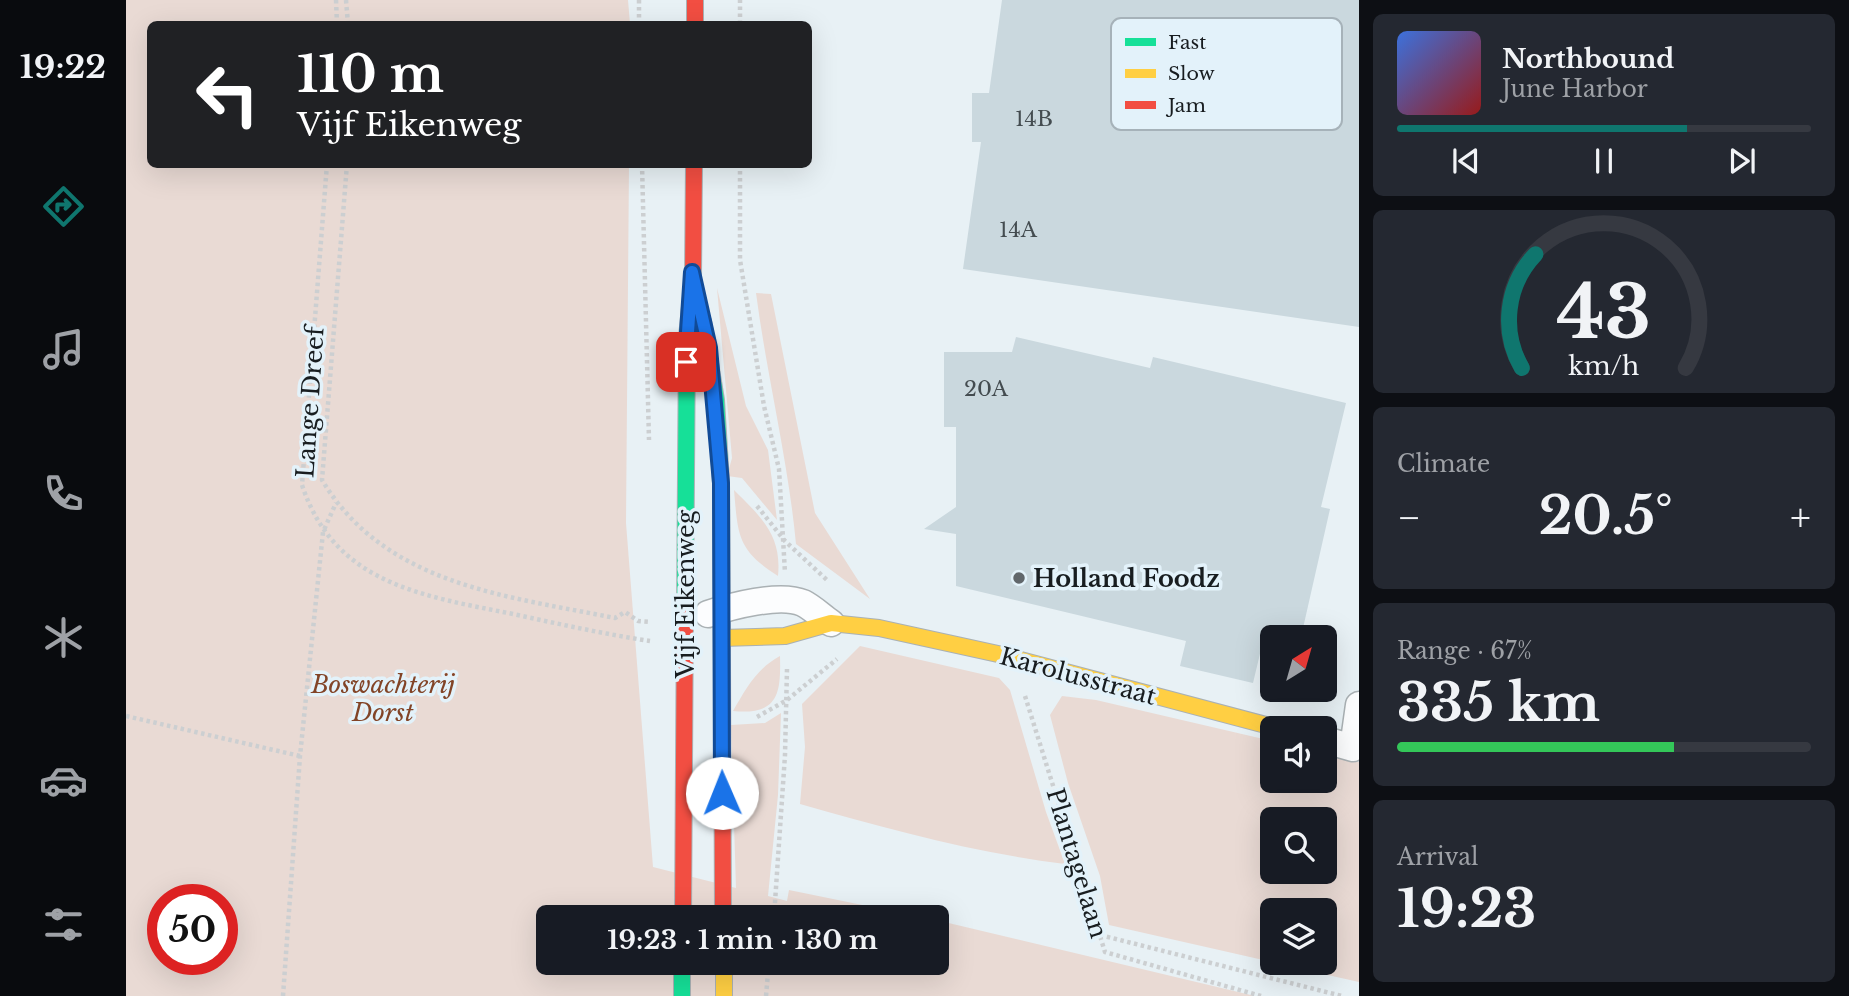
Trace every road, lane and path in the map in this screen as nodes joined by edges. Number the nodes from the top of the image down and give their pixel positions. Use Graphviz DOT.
graph roads {
  1 [pos="336,0"];
  2 [pos="346,0"];
  3 [pos="639,0"];
  4 [pos="695,0"];
  5 [pos="740,0"];
  6 [pos="337,21"];
  7 [pos="348,21"];
  8 [pos="639,21"];
  9 [pos="695,21"];
  10 [pos="740,21"];
  11 [pos="327,168"];
  12 [pos="347,168"];
  13 [pos="642,168"];
  14 [pos="694,168"];
  15 [pos="740,168"];
  16 [pos="692,272"];
  17 [pos="649,445"];
  18 [pos="336,503"];
  19 [pos="323,532"];
  20 [pos="785,541"];
  21 [pos="722,609"];
  22 [pos="654,622"];
  23 [pos="831,623"];
  24 [pos="684,624"];
  25 [pos="879,628"];
  26 [pos="722,638"];
  27 [pos="655,642"];
  28 [pos="1014,660"];
  29 [pos="1359,705"];
  30 [pos="126,716"];
  31 [pos="1260,724"];
  32 [pos="1337,743"];
  33 [pos="1356,748"];
  34 [pos="300,755"];
  35 [pos="683,905"];
  36 [pos="723,905"];
  37 [pos="775,905"];
  38 [pos="1099,935"];
  39 [pos="682,975"];
  40 [pos="724,975"];
  41 [pos="768,975"];
  42 [pos="283,996"];
  43 [pos="682,996"];
  44 [pos="724,996"];
  45 [pos="766,996"];
  46 [pos="1261,996"];
  47 [pos="1342,996"];
  1 -- 6 [label="path"];
  2 -- 7 [label="path"];
  3 -- 8 [label="path"];
  4 -- 9 [label="main road"];
  5 -- 10 [label="path"];
  11 -- 19 [label="path, Lange Dreef"];
  12 -- 18 [label="path"];
  13 -- 17 [label="path"];
  14 -- 16 [label="main road, Vijf Eikenweg"];
  15 -- 20 [label="path"];
  16 -- 21 [label="main road, Vijf Eikenweg"];
  16 -- 24 [label="main road, Vijf Eikenweg"];
  18 -- 19 [label="path"];
  18 -- 22 [label="path"];
  19 -- 27 [label="path, Lange Dreef"];
  19 -- 34 [label="path"];
  21 -- 23 [label="street, Karolusstraat"];
  21 -- 24 [label="street, Karolusstraat"];
  21 -- 26 [label="main road, Vijf Eikenweg"];
  23 -- 25 [label="main road, Karolusstraat"];
  23 -- 26 [label="main road, Karolusstraat"];
  24 -- 35 [label="main road, Vijf Eikenweg"];
  25 -- 28 [label="main road, Karolusstraat"];
  25 -- 37 [label="path"];
  26 -- 36 [label="main road, Vijf Eikenweg"];
  28 -- 31 [label="main road, Karolusstraat"];
  28 -- 38 [label="path, Plantagelaan"];
  29 -- 33 [label="street"];
  30 -- 34 [label="path"];
  32 -- 33 [label="street"];
  34 -- 42 [label="path"];
  38 -- 46 [label="path, Plantagelaan"];
  38 -- 47 [label="path"];
  39 -- 43 [label="main road"];
  40 -- 44 [label="main road"];
  41 -- 45 [label="path"];
}
